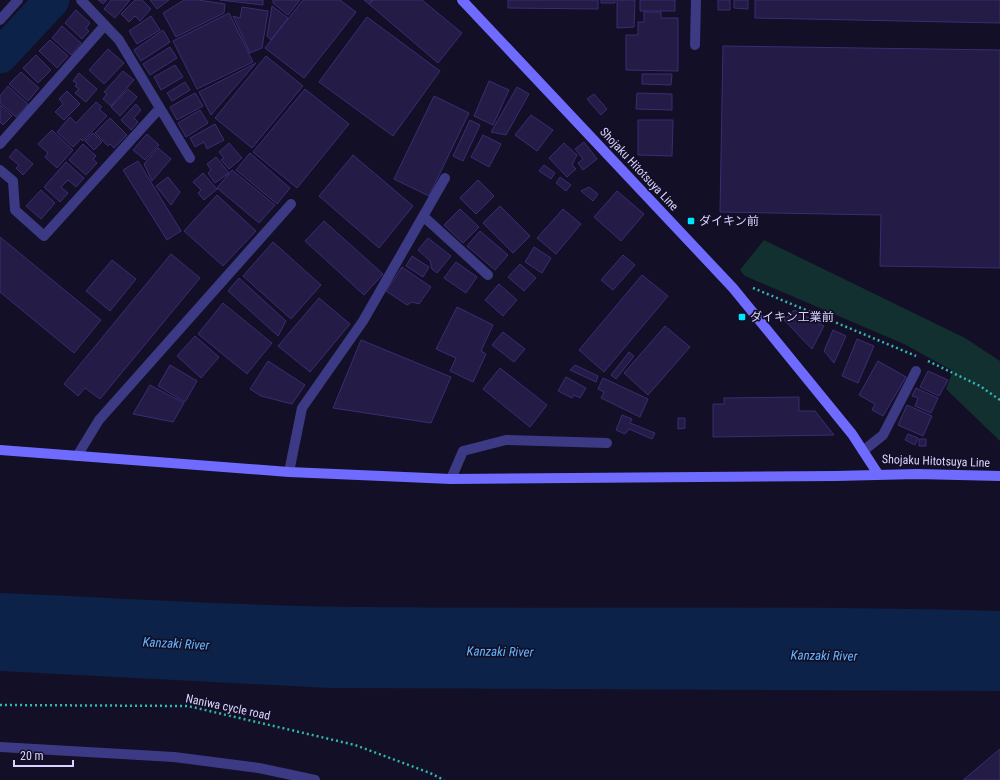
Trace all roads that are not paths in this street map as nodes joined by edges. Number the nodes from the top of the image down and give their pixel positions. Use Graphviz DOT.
graph roads {
  1 [pos="18,0"];
  2 [pos="81,0"];
  3 [pos="462,0"];
  4 [pos="696,0"];
  5 [pos="0,20"];
  6 [pos="105,25"];
  7 [pos="695,44"];
  8 [pos="160,108"];
  9 [pos="0,144"];
  10 [pos="190,158"];
  11 [pos="0,170"];
  12 [pos="445,178"];
  13 [pos="291,204"];
  14 [pos="423,216"];
  15 [pos="488,276"];
  16 [pos="916,371"];
  17 [pos="607,443"];
  18 [pos="0,450"];
  19 [pos="863,451"];
  20 [pos="78,456"];
  21 [pos="289,472"];
  22 [pos="878,474"];
  23 [pos="1000,476"];
  24 [pos="451,479"];
  25 [pos="0,747"];
  26 [pos="315,780"];
  1 -- 5 [label="street"];
  2 -- 6 [label="street"];
  3 -- 19 [label="street, Shojaku Hitotsuya Line"];
  4 -- 7 [label="street"];
  6 -- 8 [label="street"];
  6 -- 9 [label="street"];
  8 -- 10 [label="street"];
  8 -- 11 [label="street"];
  12 -- 14 [label="street"];
  13 -- 20 [label="street"];
  14 -- 15 [label="street"];
  14 -- 21 [label="street"];
  16 -- 19 [label="street"];
  17 -- 24 [label="street"];
  18 -- 20 [label="street"];
  19 -- 22 [label="street, Shojaku Hitotsuya Line"];
  20 -- 21 [label="street"];
  21 -- 24 [label="street"];
  22 -- 23 [label="street, Shojaku Hitotsuya Line"];
  22 -- 24 [label="street"];
  25 -- 26 [label="street"];
}
